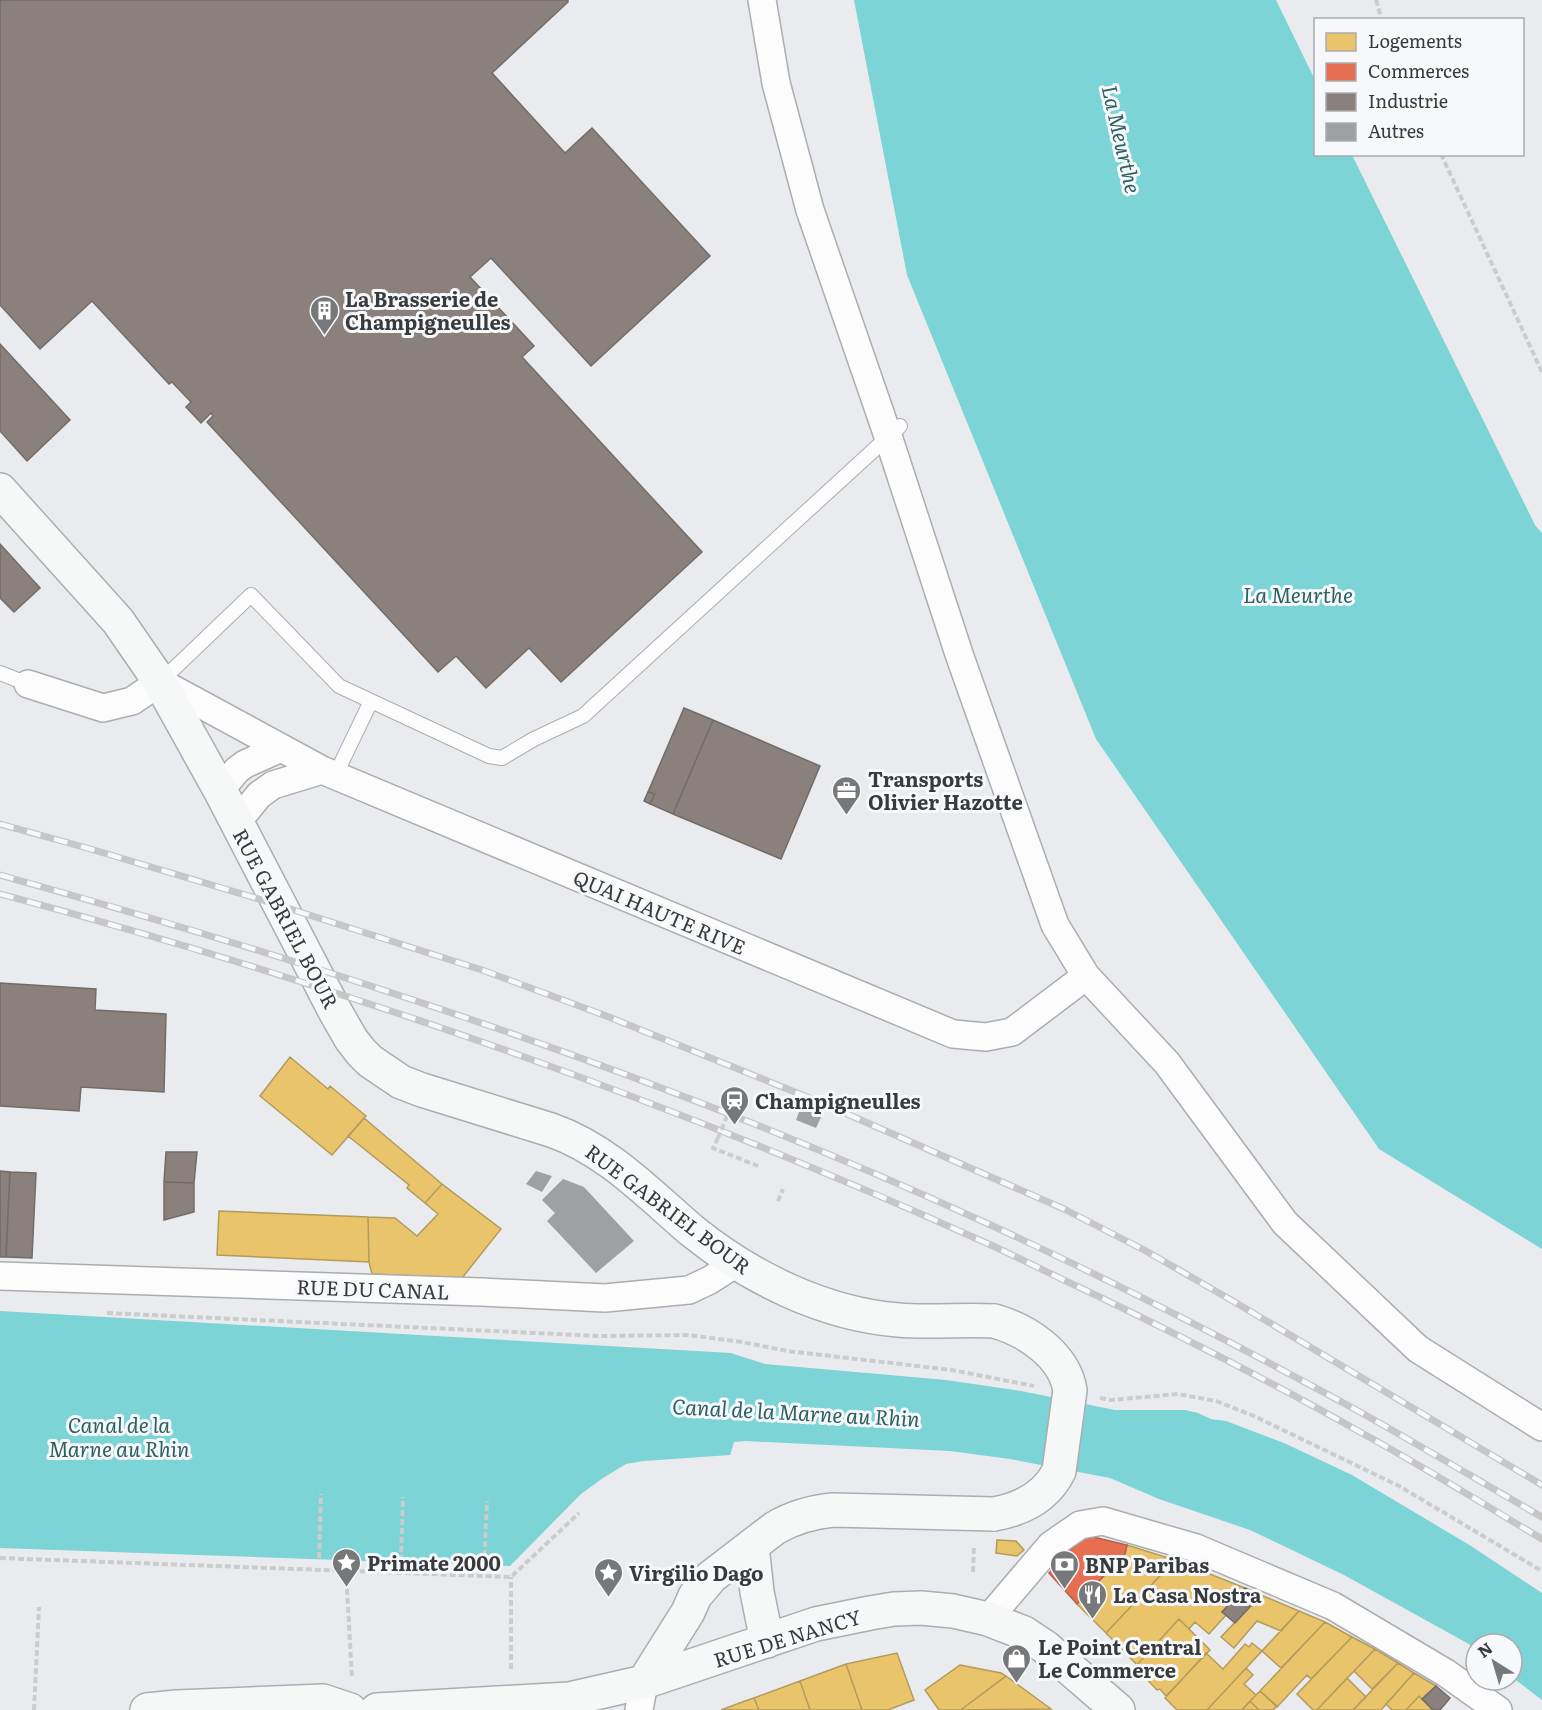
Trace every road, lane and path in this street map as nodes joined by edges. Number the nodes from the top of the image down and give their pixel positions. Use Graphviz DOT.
graph roads {
  1 [pos="762,0"];
  2 [pos="1376,0"];
  3 [pos="1381,18"];
  4 [pos="1442,156"];
  5 [pos="1542,372"];
  6 [pos="894,431"];
  7 [pos="0,490"];
  8 [pos="0,673"];
  9 [pos="160,682"];
  10 [pos="28,684"];
  11 [pos="371,701"];
  12 [pos="281,748"];
  13 [pos="329,773"];
  14 [pos="220,790"];
  15 [pos="237,822"];
  16 [pos="1086,976"];
  17 [pos="732,1104"];
  18 [pos="758,1166"];
  19 [pos="783,1189"];
  20 [pos="778,1201"];
  21 [pos="738,1262"];
  22 [pos="0,1276"];
  23 [pos="106,1312"];
  24 [pos="1034,1386"];
  25 [pos="1089,1396"];
  26 [pos="1542,1427"];
  27 [pos="321,1494"];
  28 [pos="403,1497"];
  29 [pos="487,1500"];
  30 [pos="579,1513"];
  31 [pos="752,1545"];
  32 [pos="978,1546"];
  33 [pos="0,1558"];
  34 [pos="319,1558"];
  35 [pos="401,1561"];
  36 [pos="484,1565"];
  37 [pos="346,1571"];
  38 [pos="1542,1571"];
  39 [pos="973,1572"];
  40 [pos="511,1577"];
  41 [pos="39,1607"];
  42 [pos="988,1619"];
  43 [pos="767,1641"];
  44 [pos="511,1671"];
  45 [pos="351,1695"];
  46 [pos="642,1696"];
  47 [pos="34,1710"];
  48 [pos="147,1710"];
  49 [pos="377,1710"];
  50 [pos="1118,1710"];
  51 [pos="1498,1710"];
  1 -- 6 [label="street"];
  2 -- 3 [label="path"];
  4 -- 5 [label="path"];
  6 -- 11 [label="lane"];
  6 -- 16 [label="street"];
  7 -- 9 [label="main road, RUE GABRIEL BOUR"];
  8 -- 10 [label="lane"];
  9 -- 10 [label="street"];
  9 -- 11 [label="lane"];
  9 -- 12 [label="street, QUAI HAUTE RIVE"];
  9 -- 14 [label="main road, RUE GABRIEL BOUR"];
  11 -- 13 [label="lane"];
  12 -- 13 [label="street, QUAI HAUTE RIVE"];
  12 -- 14 [label="street"];
  13 -- 15 [label="street"];
  13 -- 16 [label="street, QUAI HAUTE RIVE"];
  14 -- 15 [label="main road, RUE GABRIEL BOUR"];
  15 -- 21 [label="main road, RUE GABRIEL BOUR"];
  16 -- 26 [label="street"];
  17 -- 18 [label="path, bridge"];
  19 -- 20 [label="path"];
  21 -- 22 [label="street, RUE DU CANAL"];
  21 -- 31 [label="main road, RUE GABRIEL BOUR, bridge"];
  23 -- 24 [label="path"];
  25 -- 38 [label="path"];
  27 -- 34 [label="path"];
  28 -- 35 [label="path"];
  29 -- 36 [label="path"];
  30 -- 40 [label="path"];
  31 -- 43 [label="main road"];
  31 -- 46 [label="main road, RUE GABRIEL BOUR"];
  32 -- 39 [label="path"];
  33 -- 37 [label="path"];
  37 -- 40 [label="path"];
  37 -- 45 [label="path"];
  40 -- 44 [label="path"];
  41 -- 47 [label="path"];
  42 -- 43 [label="main road, RUE DE NANCY"];
  42 -- 50 [label="main road, RUE DE NANCY"];
  42 -- 51 [label="street"];
  43 -- 46 [label="main road, RUE DE NANCY"];
  45 -- 48 [label="main road"];
  46 -- 49 [label="main road, RUE DE NANCY"];
}
